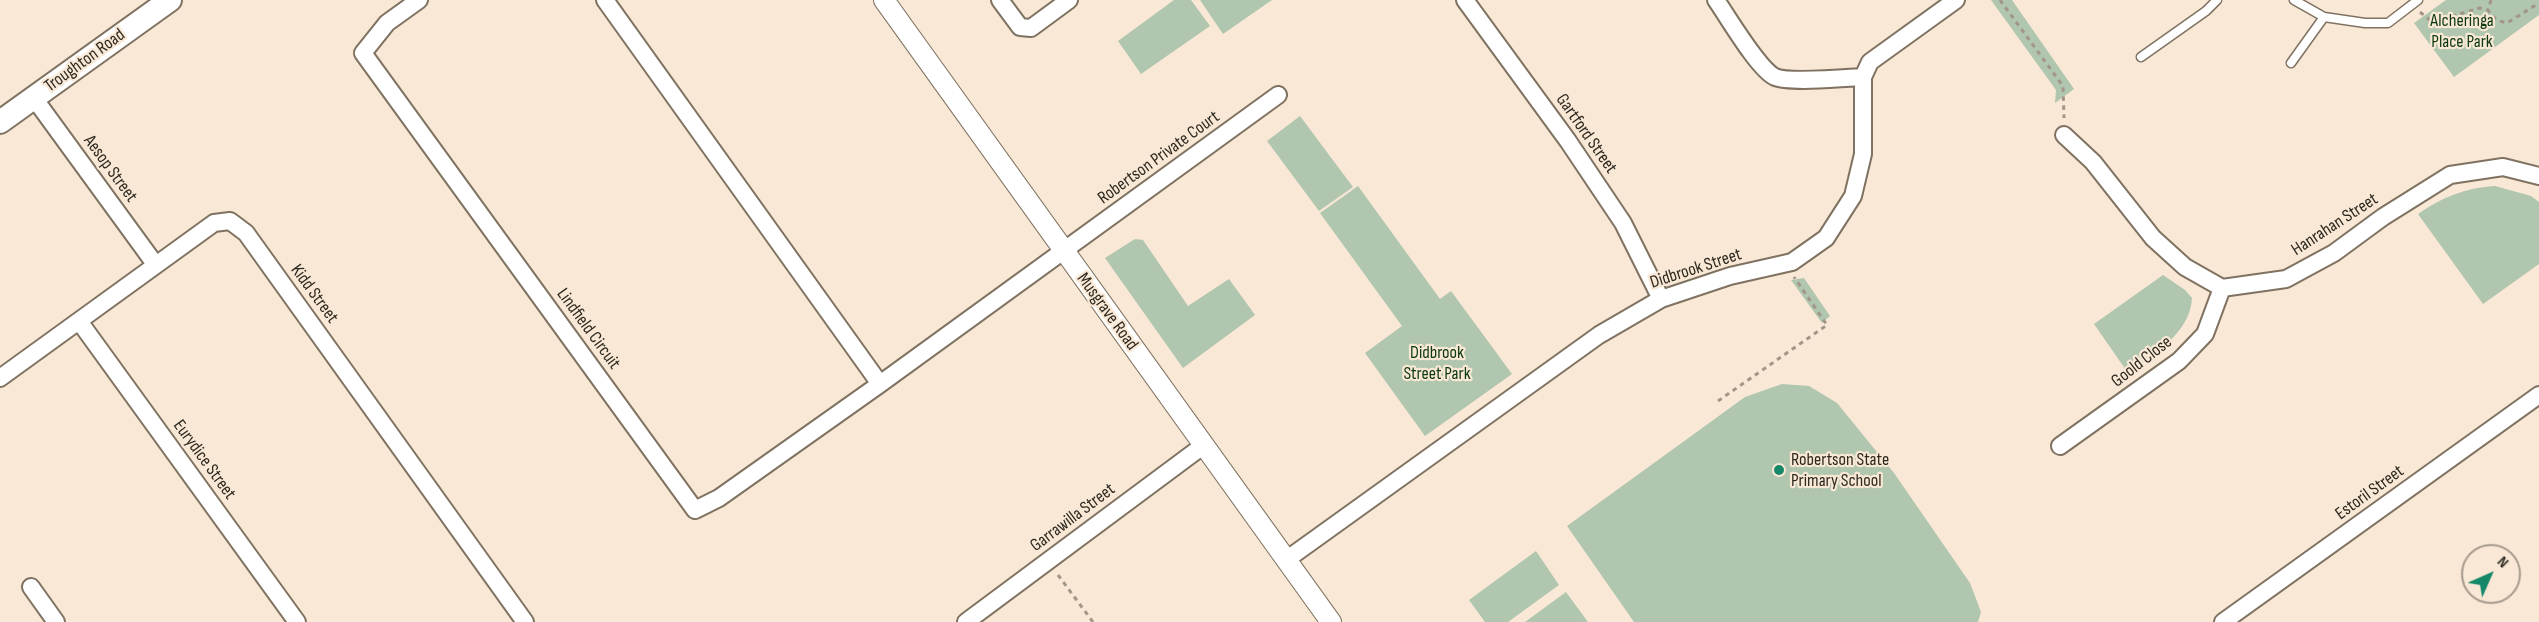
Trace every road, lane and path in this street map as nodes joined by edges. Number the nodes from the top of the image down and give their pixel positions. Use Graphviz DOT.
graph roads {
  1 [pos="170,0"];
  2 [pos="419,0"];
  3 [pos="605,0"];
  4 [pos="884,0"];
  5 [pos="1000,0"];
  6 [pos="1069,0"];
  7 [pos="1465,0"];
  8 [pos="1716,0"];
  9 [pos="1956,0"];
  10 [pos="2001,0"];
  11 [pos="2217,0"];
  12 [pos="2294,0"];
  13 [pos="2491,0"];
  14 [pos="2416,2"];
  15 [pos="2539,3"];
  16 [pos="2488,10"];
  17 [pos="2324,17"];
  18 [pos="2141,57"];
  19 [pos="2291,63"];
  20 [pos="1863,77"];
  21 [pos="1278,95"];
  22 [pos="34,98"];
  23 [pos="0,122"];
  24 [pos="2064,135"];
  25 [pos="2539,176"];
  26 [pos="1063,252"];
  27 [pos="155,264"];
  28 [pos="1784,264"];
  29 [pos="2222,288"];
  30 [pos="1661,299"];
  31 [pos="79,321"];
  32 [pos="0,378"];
  33 [pos="880,384"];
  34 [pos="2539,395"];
  35 [pos="1718,401"];
  36 [pos="1203,445"];
  37 [pos="2061,446"];
  38 [pos="1286,560"];
  39 [pos="1048,562"];
  40 [pos="31,587"];
  41 [pos="56,622"];
  42 [pos="297,622"];
  43 [pos="525,622"];
  44 [pos="966,622"];
  45 [pos="1093,622"];
  46 [pos="1331,622"];
  47 [pos="2223,622"];
  1 -- 22 [label="main road, Troughton Road"];
  2 -- 33 [label="street, Lindfield Circuit"];
  3 -- 33 [label="street"];
  4 -- 26 [label="street, Musgrave Road"];
  5 -- 6 [label="street"];
  7 -- 30 [label="street, Gartford Street"];
  8 -- 20 [label="street"];
  9 -- 20 [label="street"];
  10 -- 24 [label="path"];
  11 -- 18 [label="lane"];
  12 -- 17 [label="lane"];
  13 -- 16 [label="path"];
  14 -- 16 [label="path"];
  14 -- 17 [label="lane"];
  15 -- 16 [label="path"];
  17 -- 19 [label="lane"];
  20 -- 28 [label="street, Didbrook Street"];
  21 -- 26 [label="street, Robertson Private Court"];
  22 -- 23 [label="main road, Troughton Road"];
  22 -- 27 [label="street, Aesop Street"];
  24 -- 29 [label="street"];
  25 -- 29 [label="street, Hanrahan Street"];
  26 -- 33 [label="street, Lindfield Circuit"];
  26 -- 36 [label="street, Musgrave Road"];
  27 -- 31 [label="street, Kidd Street"];
  27 -- 43 [label="street, Kidd Street"];
  28 -- 30 [label="street, Didbrook Street"];
  28 -- 35 [label="path"];
  29 -- 37 [label="street, Goold Close"];
  30 -- 38 [label="street, Didbrook Street"];
  31 -- 32 [label="street, Kidd Street"];
  31 -- 42 [label="street, Eurydice Street"];
  34 -- 47 [label="street, Estoril Street"];
  36 -- 38 [label="street, Musgrave Road"];
  36 -- 39 [label="street, Garrawilla Street"];
  38 -- 46 [label="street, Musgrave Road"];
  39 -- 44 [label="street, Garrawilla Street"];
  39 -- 45 [label="path"];
  40 -- 41 [label="street"];
}
